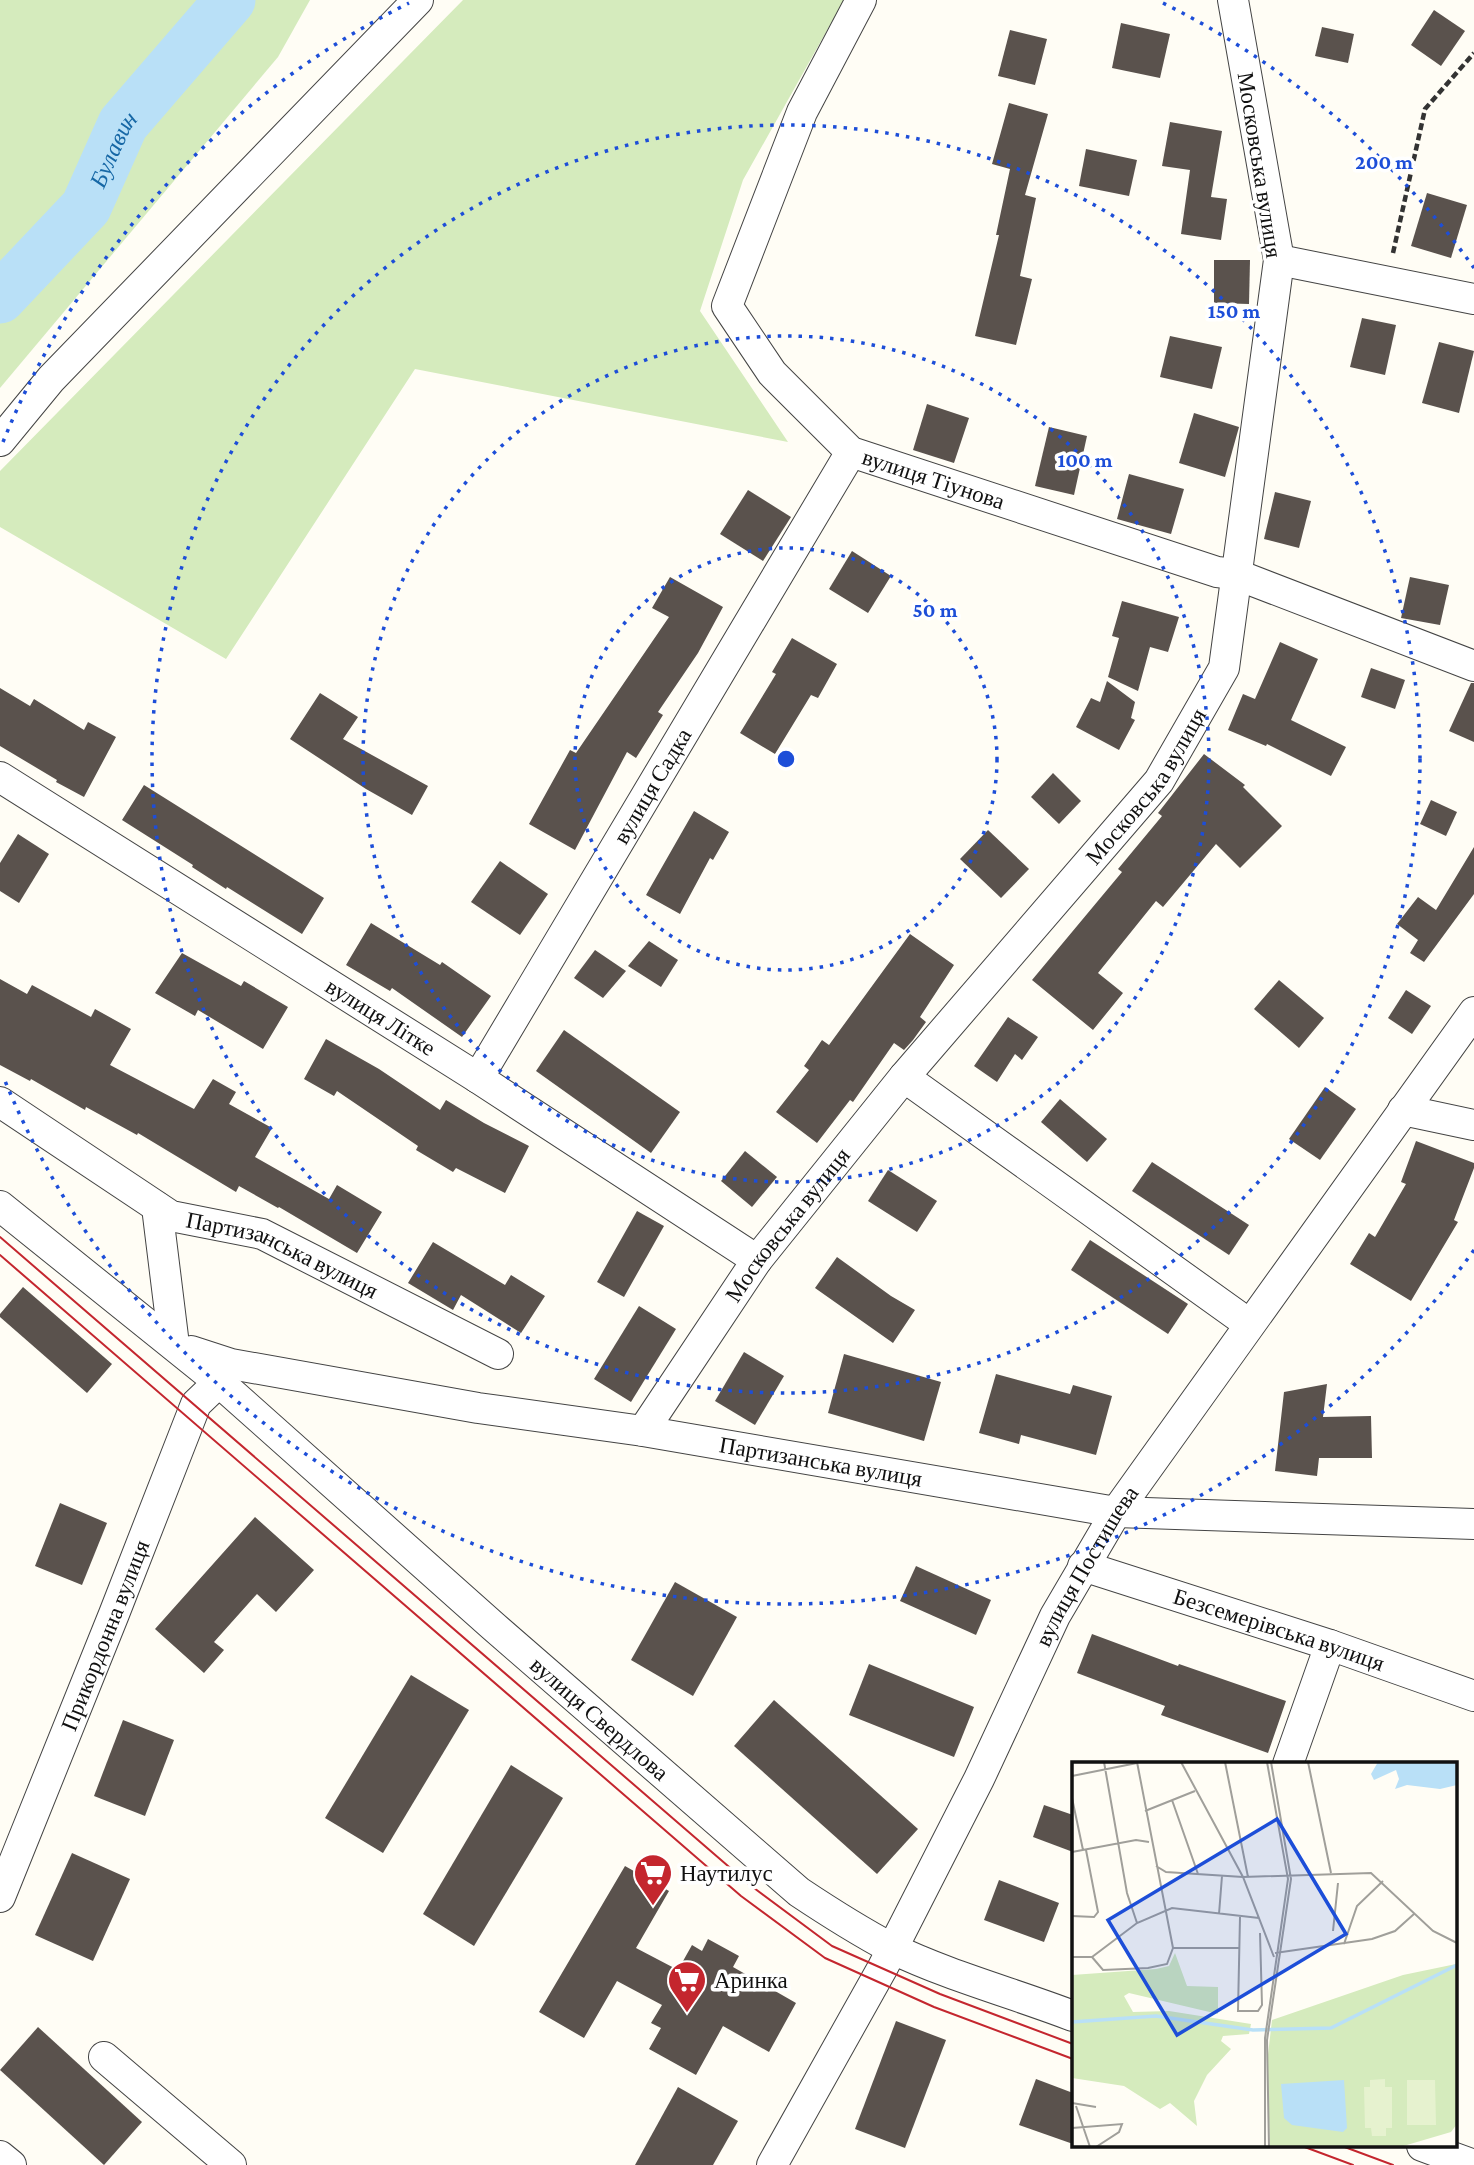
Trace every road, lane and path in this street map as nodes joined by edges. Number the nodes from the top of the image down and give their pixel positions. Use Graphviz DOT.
graph roads {
  1 [pos="418,0"];
  2 [pos="861,0"];
  3 [pos="1233,0"];
  4 [pos="1474,53"];
  5 [pos="1279,260"];
  6 [pos="1387,282"];
  7 [pos="1474,299"];
  8 [pos="0,441"];
  9 [pos="851,453"];
  10 [pos="1236,574"];
  11 [pos="1474,666"];
  12 [pos="0,777"];
  13 [pos="1474,1012"];
  14 [pos="904,1077"];
  15 [pos="478,1078"];
  16 [pos="0,1102"];
  17 [pos="1403,1110"];
  18 [pos="1474,1125"];
  19 [pos="0,1206"];
  20 [pos="157,1207"];
  21 [pos="757,1260"];
  22 [pos="1249,1324"];
  23 [pos="174,1345"];
  24 [pos="498,1354"];
  25 [pos="219,1382"];
  26 [pos="643,1431"];
  27 [pos="1116,1512"];
  28 [pos="1474,1524"];
  29 [pos="1083,1566"];
  30 [pos="1330,1645"];
  31 [pos="1474,1696"];
  32 [pos="1288,1762"];
  33 [pos="0,1897"];
  34 [pos="893,1948"];
  35 [pos="1072,2016"];
  36 [pos="104,2057"];
  37 [pos="1427,2148"];
  38 [pos="0,2157"];
  39 [pos="11,2165"];
  40 [pos="232,2165"];
  41 [pos="772,2165"];
  42 [pos="1474,2165"];
  1 -- 8 [label="street"];
  2 -- 9 [label="street, вулиця Тіунова"];
  3 -- 5 [label="street, Московська вулиця"];
  4 -- 6 [label="path"];
  5 -- 6 [label="street"];
  5 -- 10 [label="street, Московська вулиця"];
  6 -- 7 [label="street"];
  9 -- 10 [label="street, вулиця Тіунова"];
  9 -- 15 [label="street, вулиця Садка"];
  10 -- 11 [label="street, вулиця Тіунова"];
  10 -- 14 [label="street, Московська вулиця"];
  12 -- 15 [label="street, вулиця Літке"];
  13 -- 17 [label="street, вулиця Постишева"];
  14 -- 21 [label="street, Московська вулиця"];
  14 -- 22 [label="street"];
  15 -- 21 [label="street, вулиця Літке"];
  16 -- 20 [label="street, Партизанська вулиця"];
  17 -- 18 [label="street"];
  17 -- 22 [label="street, вулиця Постишева"];
  19 -- 23 [label="street, вулиця Свердлова"];
  20 -- 23 [label="street"];
  20 -- 24 [label="street, Партизанська вулиця"];
  21 -- 26 [label="street, Московська вулиця"];
  22 -- 27 [label="street, вулиця Постишева"];
  23 -- 25 [label="street, вулиця Свердлова"];
  23 -- 26 [label="street, Партизанська вулиця"];
  25 -- 33 [label="street, Прикордонна вулиця"];
  25 -- 34 [label="street, вулиця Свердлова"];
  26 -- 27 [label="street, Партизанська вулиця"];
  27 -- 28 [label="street, Партизанська вулиця"];
  27 -- 29 [label="street, вулиця Постишева"];
  29 -- 30 [label="street, Безсемерівська вулиця"];
  29 -- 34 [label="street, вулиця Постишева"];
  30 -- 31 [label="street, Безсемерівська вулиця"];
  30 -- 32 [label="street"];
  34 -- 35 [label="street, вулиця Свердлова"];
  34 -- 41 [label="street, вулиця Постишева"];
  36 -- 40 [label="street"];
  37 -- 42 [label="street"];
  38 -- 39 [label="street"];
}
